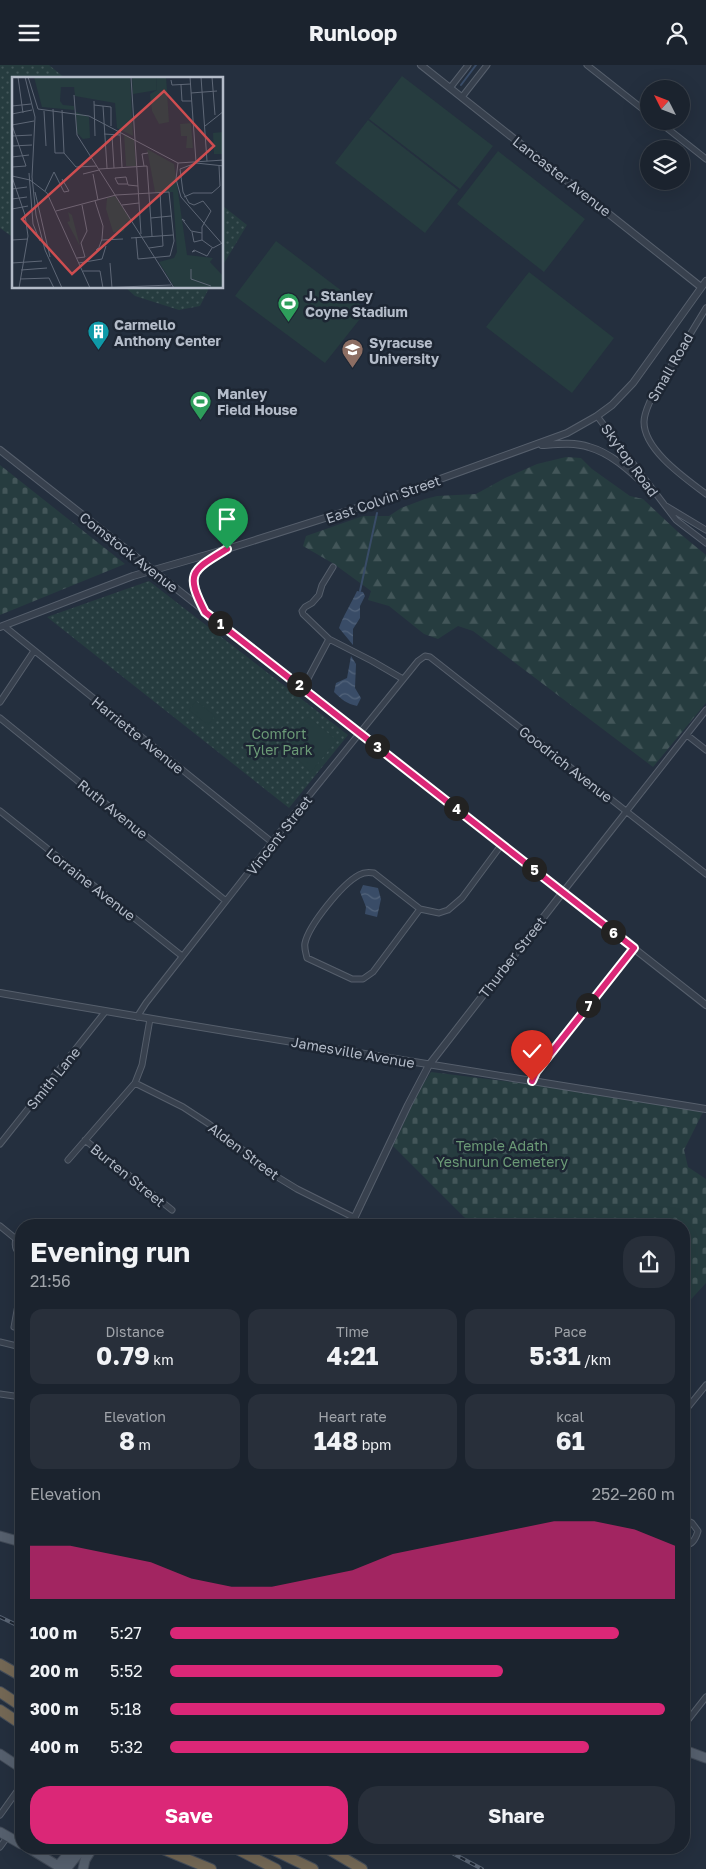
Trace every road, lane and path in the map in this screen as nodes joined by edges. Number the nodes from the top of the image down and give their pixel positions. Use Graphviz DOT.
graph roads {
  1 [pos="421,65"];
  2 [pos="468,65"];
  3 [pos="487,65"];
  4 [pos="587,65"];
  5 [pos="450,88"];
  6 [pos="462,97"];
  7 [pos="640,107"];
  8 [pos="669,130"];
  9 [pos="706,159"];
  10 [pos="706,281"];
  11 [pos="701,287"];
  12 [pos="706,308"];
  13 [pos="597,416"];
  14 [pos="536,445"];
  15 [pos="0,450"];
  16 [pos="653,491"];
  17 [pos="706,494"];
  18 [pos="662,504"];
  19 [pos="706,530"];
  20 [pos="706,541"];
  21 [pos="227,549"];
  22 [pos="332,567"];
  23 [pos="152,570"];
  24 [pos="205,612"];
  25 [pos="2,626"];
  26 [pos="328,639"];
  27 [pos="34,651"];
  28 [pos="425,656"];
  29 [pos="404,679"];
  30 [pos="303,688"];
  31 [pos="0,702"];
  32 [pos="706,710"];
  33 [pos="0,718"];
  34 [pos="360,733"];
  35 [pos="687,735"];
  36 [pos="706,750"];
  37 [pos="0,811"];
  38 [pos="626,812"];
  39 [pos="273,843"];
  40 [pos="502,844"];
  41 [pos="706,874"];
  42 [pos="563,892"];
  43 [pos="226,901"];
  44 [pos="420,909"];
  45 [pos="634,948"];
  46 [pos="182,956"];
  47 [pos="0,993"];
  48 [pos="706,1005"];
  49 [pos="105,1012"];
  50 [pos="137,1017"];
  51 [pos="150,1019"];
  52 [pos="429,1065"];
  53 [pos="532,1081"];
  54 [pos="135,1083"];
  55 [pos="706,1109"];
  56 [pos="85,1140"];
  57 [pos="0,1144"];
  58 [pos="68,1160"];
  59 [pos="172,1210"];
  60 [pos="348,1219"];
  61 [pos="354,1219"];
  62 [pos="0,1226"];
  63 [pos="15,1235"];
  64 [pos="15,1321"];
  65 [pos="14,1327"];
  66 [pos="0,1342"];
  67 [pos="15,1346"];
  68 [pos="706,1385"];
  69 [pos="0,1394"];
  70 [pos="15,1396"];
  71 [pos="690,1405"];
  72 [pos="690,1523"];
  73 [pos="0,1536"];
  74 [pos="15,1540"];
  75 [pos="690,1543"];
  76 [pos="0,1664"];
  77 [pos="15,1672"];
  78 [pos="0,1692"];
  79 [pos="706,1697"];
  80 [pos="15,1702"];
  81 [pos="0,1710"];
  82 [pos="690,1717"];
  83 [pos="15,1720"];
  84 [pos="690,1752"];
  85 [pos="0,1754"];
  86 [pos="706,1758"];
  87 [pos="15,1765"];
  88 [pos="15,1794"];
  89 [pos="0,1815"];
  90 [pos="4,1834"];
  91 [pos="15,1840"];
  92 [pos="0,1847"];
  93 [pos="39,1854"];
  94 [pos="70,1854"];
  95 [pos="77,1854"];
  96 [pos="88,1854"];
  97 [pos="175,1854"];
  98 [pos="247,1854"];
  99 [pos="282,1854"];
  100 [pos="337,1854"];
  101 [pos="62,1868"];
  102 [pos="83,1869"];
  103 [pos="211,1869"];
  104 [pos="276,1869"];
  105 [pos="313,1869"];
  106 [pos="362,1869"];
  1 -- 5 [label="street, Lancaster Avenue"];
  2 -- 5 [label="street"];
  3 -- 6 [label="street"];
  4 -- 7 [label="street"];
  5 -- 6 [label="street, Lancaster Avenue"];
  6 -- 11 [label="street, Lancaster Avenue"];
  8 -- 9 [label="street"];
  10 -- 11 [label="street, East Colvin Street"];
  11 -- 13 [label="street, East Colvin Street"];
  12 -- 17 [label="street, Small Road"];
  13 -- 14 [label="street, East Colvin Street"];
  13 -- 16 [label="street, Skytop Road"];
  14 -- 16 [label="street"];
  14 -- 21 [label="street, East Colvin Street"];
  15 -- 23 [label="street, Comstock Avenue"];
  16 -- 18 [label="street, Skytop Road"];
  18 -- 19 [label="street, Skytop Road"];
  18 -- 20 [label="street, Skytop Road"];
  21 -- 23 [label="street, East Colvin Street"];
  21 -- 24 [label="street"];
  22 -- 26 [label="street"];
  23 -- 24 [label="street, Comstock Avenue"];
  23 -- 25 [label="street, East Colvin Street"];
  24 -- 30 [label="street, Comstock Avenue"];
  25 -- 27 [label="street, Harriette Avenue"];
  26 -- 29 [label="street"];
  26 -- 30 [label="street"];
  27 -- 31 [label="street"];
  27 -- 39 [label="street, Harriette Avenue"];
  28 -- 29 [label="street, Vincent Street"];
  28 -- 38 [label="street, Goodrich Avenue"];
  29 -- 34 [label="street, Vincent Street"];
  30 -- 34 [label="street, Comstock Avenue"];
  32 -- 35 [label="street, Thurber Street"];
  33 -- 43 [label="street, Ruth Avenue"];
  34 -- 39 [label="street, Vincent Street"];
  34 -- 40 [label="street, Comstock Avenue"];
  35 -- 36 [label="street"];
  35 -- 38 [label="street, Thurber Street"];
  37 -- 46 [label="street, Lorraine Avenue"];
  38 -- 41 [label="street, Goodrich Avenue"];
  38 -- 42 [label="street, Thurber Street"];
  39 -- 43 [label="street, Vincent Street"];
  40 -- 42 [label="street, Comstock Avenue"];
  40 -- 44 [label="street"];
  42 -- 45 [label="street, Comstock Avenue"];
  42 -- 52 [label="street, Thurber Street"];
  43 -- 46 [label="street, Vincent Street"];
  44 -- 44 [label="street"];
  45 -- 48 [label="street, Comstock Avenue"];
  45 -- 53 [label="street"];
  46 -- 50 [label="street, Vincent Street"];
  47 -- 49 [label="street, Jamesville Avenue"];
  49 -- 50 [label="street, Jamesville Avenue"];
  49 -- 57 [label="street, Smith Lane"];
  50 -- 51 [label="street, Jamesville Avenue"];
  51 -- 52 [label="street, Jamesville Avenue"];
  51 -- 54 [label="street"];
  52 -- 53 [label="street, Jamesville Avenue"];
  52 -- 61 [label="street, Thurber Street"];
  53 -- 55 [label="street, Jamesville Avenue"];
  54 -- 56 [label="street"];
  54 -- 60 [label="street, Alden Street"];
  56 -- 58 [label="street"];
  56 -- 59 [label="street, Burten Street"];
  62 -- 63 [label="street"];
  64 -- 65 [label="street"];
  66 -- 67 [label="street"];
  68 -- 71 [label="street"];
  69 -- 70 [label="street"];
  72 -- 75 [label="street"];
  73 -- 74 [label="main road"];
  76 -- 77 [label="highway"];
  78 -- 80 [label="highway"];
  79 -- 82 [label="street"];
  81 -- 83 [label="highway"];
  84 -- 86 [label="main road"];
  85 -- 87 [label="main road"];
  88 -- 89 [label="street"];
  90 -- 91 [label="main road"];
  90 -- 92 [label="street"];
  93 -- 101 [label="main road"];
  94 -- 101 [label="main road"];
  95 -- 101 [label="main road"];
  96 -- 102 [label="main road"];
  97 -- 103 [label="highway"];
  98 -- 104 [label="highway"];
  99 -- 105 [label="highway"];
  100 -- 106 [label="highway"];
}
